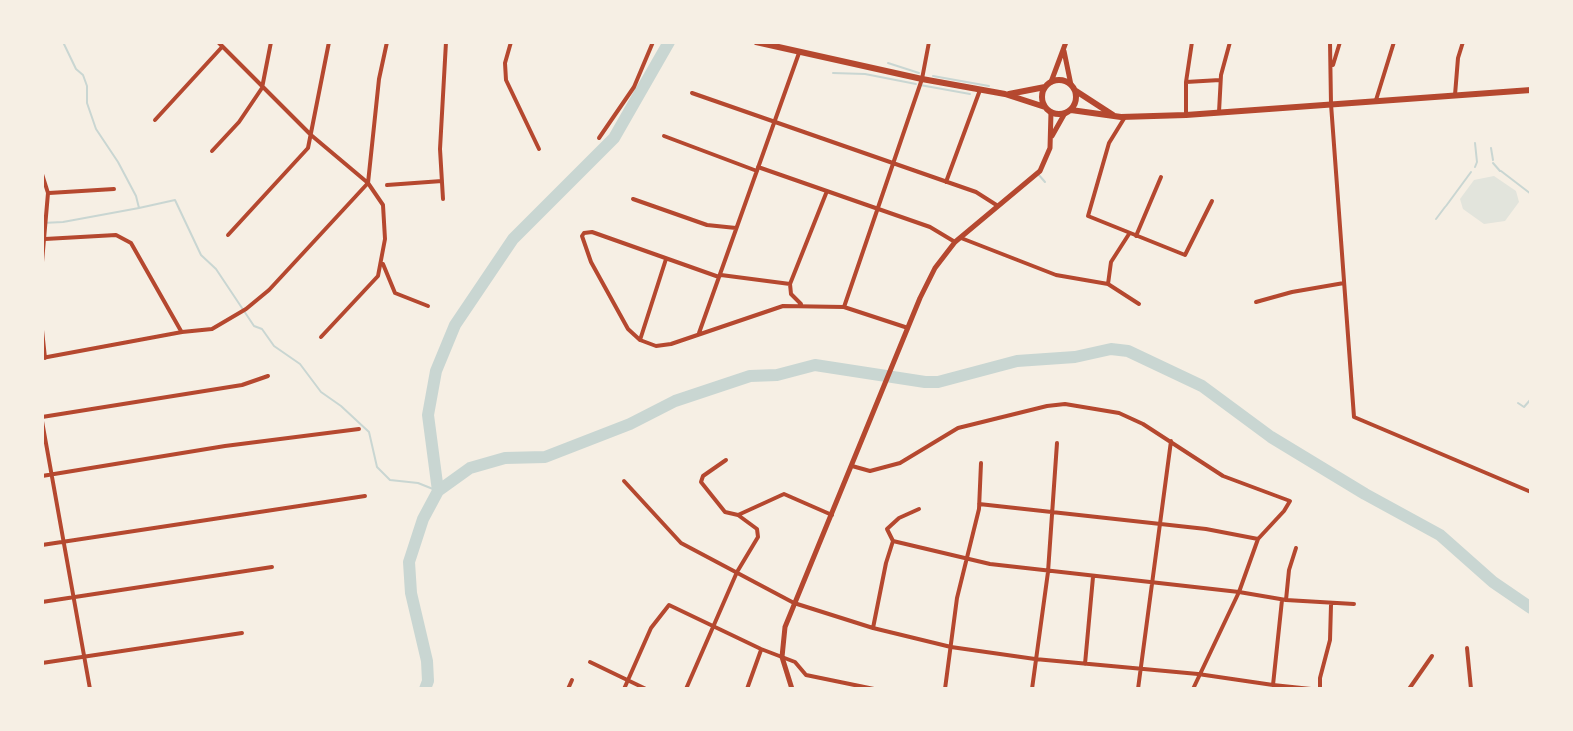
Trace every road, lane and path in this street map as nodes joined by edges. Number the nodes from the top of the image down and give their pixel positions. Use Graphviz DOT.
graph roads {
  1 [pos="271,42"];
  2 [pos="329,42"];
  3 [pos="387,42"];
  4 [pos="446,42"];
  5 [pos="511,42"];
  6 [pos="653,42"];
  7 [pos="756,42"];
  8 [pos="929,42"];
  9 [pos="1066,42"];
  10 [pos="1183,42"];
  11 [pos="1230,42"];
  12 [pos="1330,42"];
  13 [pos="1340,42"];
  14 [pos="1394,42"];
  15 [pos="1463,42"];
  16 [pos="1192,43"];
  17 [pos="220,44"];
  18 [pos="1063,50"];
  19 [pos="799,53"];
  20 [pos="1332,67"];
  21 [pos="922,79"];
  22 [pos="1221,80"];
  23 [pos="1186,82"];
  24 [pos="1049,84"];
  25 [pos="262,88"];
  26 [pos="1073,88"];
  27 [pos="980,90"];
  28 [pos="1531,90"];
  29 [pos="692,93"];
  30 [pos="1005,94"];
  31 [pos="1455,97"];
  32 [pos="1376,100"];
  33 [pos="1331,104"];
  34 [pos="1048,110"];
  35 [pos="1068,112"];
  36 [pos="1219,112"];
  37 [pos="1113,115"];
  38 [pos="1186,115"];
  39 [pos="1125,117"];
  40 [pos="155,120"];
  41 [pos="774,123"];
  42 [pos="311,135"];
  43 [pos="664,136"];
  44 [pos="1052,137"];
  45 [pos="599,138"];
  46 [pos="539,149"];
  47 [pos="212,151"];
  48 [pos="894,163"];
  49 [pos="757,169"];
  50 [pos="42,174"];
  51 [pos="1161,177"];
  52 [pos="442,181"];
  53 [pos="946,182"];
  54 [pos="368,183"];
  55 [pos="387,185"];
  56 [pos="114,189"];
  57 [pos="827,191"];
  58 [pos="48,193"];
  59 [pos="443,199"];
  60 [pos="633,199"];
  61 [pos="1212,201"];
  62 [pos="998,206"];
  63 [pos="876,208"];
  64 [pos="736,228"];
  65 [pos="1129,234"];
  66 [pos="228,235"];
  67 [pos="1136,236"];
  68 [pos="45,239"];
  69 [pos="958,240"];
  70 [pos="666,259"];
  71 [pos="42,262"];
  72 [pos="382,262"];
  73 [pos="719,276"];
  74 [pos="1344,283"];
  75 [pos="790,284"];
  76 [pos="1108,284"];
  77 [pos="1256,302"];
  78 [pos="801,304"];
  79 [pos="1139,304"];
  80 [pos="428,306"];
  81 [pos="844,307"];
  82 [pos="908,328"];
  83 [pos="42,330"];
  84 [pos="182,332"];
  85 [pos="698,335"];
  86 [pos="321,337"];
  87 [pos="640,340"];
  88 [pos="44,358"];
  89 [pos="268,376"];
  90 [pos="42,419"];
  91 [pos="359,429"];
  92 [pos="1171,441"];
  93 [pos="1057,443"];
  94 [pos="726,460"];
  95 [pos="981,463"];
  96 [pos="850,465"];
  97 [pos="51,474"];
  98 [pos="42,476"];
  99 [pos="624,481"];
  100 [pos="1531,492"];
  101 [pos="365,496"];
  102 [pos="979,504"];
  103 [pos="919,509"];
  104 [pos="1053,514"];
  105 [pos="738,515"];
  106 [pos="832,515"];
  107 [pos="1161,525"];
  108 [pos="1258,539"];
  109 [pos="65,541"];
  110 [pos="893,541"];
  111 [pos="42,545"];
  112 [pos="1296,548"];
  113 [pos="967,559"];
  114 [pos="272,567"];
  115 [pos="737,572"];
  116 [pos="1048,572"];
  117 [pos="1093,577"];
  118 [pos="1153,583"];
  119 [pos="1239,592"];
  120 [pos="73,598"];
  121 [pos="1284,600"];
  122 [pos="42,602"];
  123 [pos="794,603"];
  124 [pos="1354,604"];
  125 [pos="1331,605"];
  126 [pos="713,625"];
  127 [pos="873,628"];
  128 [pos="242,633"];
  129 [pos="951,647"];
  130 [pos="1467,648"];
  131 [pos="761,649"];
  132 [pos="1432,656"];
  133 [pos="85,657"];
  134 [pos="782,657"];
  135 [pos="1035,659"];
  136 [pos="590,662"];
  137 [pos="42,663"];
  138 [pos="1085,664"];
  139 [pos="1140,668"];
  140 [pos="1198,674"];
  141 [pos="572,680"];
  142 [pos="628,681"];
  143 [pos="1273,685"];
  144 [pos="852,688"];
  145 [pos="90,689"];
  146 [pos="568,689"];
  147 [pos="624,689"];
  148 [pos="646,689"];
  149 [pos="686,689"];
  150 [pos="747,689"];
  151 [pos="792,689"];
  152 [pos="874,689"];
  153 [pos="945,689"];
  154 [pos="1032,689"];
  155 [pos="1138,689"];
  156 [pos="1193,689"];
  157 [pos="1311,689"];
  158 [pos="1320,689"];
  159 [pos="1409,689"];
  160 [pos="1471,689"];
  1 -- 25 [label="street"];
  2 -- 42 [label="street"];
  3 -- 54 [label="street"];
  4 -- 52 [label="street"];
  5 -- 46 [label="street"];
  6 -- 45 [label="street"];
  7 -- 19 [label="main road"];
  8 -- 21 [label="street"];
  9 -- 18 [label="main road"];
  10 -- 16 [label="street"];
  11 -- 22 [label="street"];
  12 -- 20 [label="street"];
  13 -- 20 [label="street"];
  14 -- 32 [label="street"];
  15 -- 31 [label="street"];
  16 -- 23 [label="street"];
  17 -- 25 [label="street"];
  17 -- 40 [label="street"];
  18 -- 24 [label="main road"];
  18 -- 26 [label="main road"];
  19 -- 21 [label="main road"];
  19 -- 41 [label="street"];
  20 -- 33 [label="street"];
  21 -- 27 [label="main road"];
  21 -- 48 [label="street"];
  22 -- 23 [label="street"];
  22 -- 36 [label="street"];
  23 -- 38 [label="street"];
  24 -- 26 [label="main road"];
  24 -- 30 [label="main road"];
  24 -- 34 [label="main road"];
  25 -- 42 [label="street"];
  25 -- 47 [label="street"];
  26 -- 35 [label="main road"];
  26 -- 37 [label="main road"];
  27 -- 30 [label="main road"];
  27 -- 53 [label="street"];
  28 -- 31 [label="main road"];
  29 -- 41 [label="street"];
  30 -- 34 [label="main road"];
  31 -- 32 [label="main road"];
  32 -- 33 [label="main road"];
  33 -- 36 [label="main road"];
  33 -- 74 [label="street"];
  34 -- 35 [label="main road"];
  34 -- 44 [label="main road"];
  35 -- 37 [label="main road"];
  35 -- 44 [label="main road"];
  36 -- 38 [label="main road"];
  37 -- 39 [label="main road"];
  38 -- 39 [label="main road"];
  39 -- 65 [label="street"];
  41 -- 48 [label="street"];
  41 -- 49 [label="street"];
  42 -- 54 [label="street"];
  42 -- 66 [label="street"];
  43 -- 49 [label="street"];
  44 -- 62 [label="main road"];
  48 -- 53 [label="street"];
  48 -- 63 [label="street"];
  49 -- 57 [label="street"];
  49 -- 64 [label="street"];
  50 -- 58 [label="street"];
  51 -- 67 [label="street"];
  52 -- 55 [label="street"];
  52 -- 59 [label="street"];
  53 -- 62 [label="street"];
  54 -- 72 [label="street"];
  54 -- 84 [label="street"];
  56 -- 58 [label="street"];
  57 -- 63 [label="street"];
  57 -- 75 [label="street"];
  58 -- 68 [label="street"];
  60 -- 64 [label="street"];
  61 -- 67 [label="street"];
  62 -- 69 [label="main road"];
  63 -- 69 [label="street"];
  63 -- 81 [label="street"];
  64 -- 73 [label="street"];
  65 -- 67 [label="street"];
  65 -- 76 [label="street"];
  68 -- 71 [label="street"];
  68 -- 84 [label="street"];
  69 -- 76 [label="street"];
  69 -- 82 [label="main road"];
  70 -- 73 [label="street"];
  70 -- 87 [label="street"];
  70 -- 87 [label="street"];
  72 -- 80 [label="street"];
  72 -- 86 [label="street"];
  73 -- 75 [label="street"];
  73 -- 85 [label="street"];
  74 -- 77 [label="street"];
  74 -- 100 [label="street"];
  75 -- 78 [label="street"];
  76 -- 79 [label="street"];
  78 -- 81 [label="street"];
  78 -- 85 [label="street"];
  81 -- 82 [label="street"];
  82 -- 96 [label="main road"];
  83 -- 88 [label="street"];
  84 -- 88 [label="street"];
  85 -- 87 [label="street"];
  89 -- 90 [label="street"];
  90 -- 97 [label="street"];
  91 -- 97 [label="street"];
  92 -- 96 [label="street"];
  92 -- 107 [label="street"];
  92 -- 108 [label="street"];
  93 -- 104 [label="street"];
  94 -- 105 [label="street"];
  95 -- 102 [label="street"];
  96 -- 106 [label="main road"];
  97 -- 98 [label="street"];
  97 -- 109 [label="street"];
  99 -- 115 [label="street"];
  101 -- 109 [label="street"];
  102 -- 104 [label="street"];
  102 -- 113 [label="street"];
  103 -- 110 [label="street"];
  104 -- 107 [label="street"];
  104 -- 116 [label="street"];
  105 -- 106 [label="street"];
  105 -- 115 [label="street"];
  106 -- 123 [label="main road"];
  107 -- 108 [label="street"];
  107 -- 118 [label="street"];
  108 -- 119 [label="street"];
  109 -- 111 [label="street"];
  109 -- 120 [label="street"];
  110 -- 113 [label="street"];
  110 -- 127 [label="street"];
  112 -- 121 [label="street"];
  113 -- 116 [label="street"];
  113 -- 129 [label="street"];
  114 -- 120 [label="street"];
  115 -- 123 [label="street"];
  115 -- 126 [label="street"];
  116 -- 117 [label="street"];
  116 -- 135 [label="street"];
  117 -- 118 [label="street"];
  117 -- 138 [label="street"];
  118 -- 119 [label="street"];
  118 -- 139 [label="street"];
  119 -- 121 [label="street"];
  119 -- 140 [label="street"];
  120 -- 122 [label="street"];
  120 -- 133 [label="street"];
  121 -- 125 [label="street"];
  121 -- 143 [label="street"];
  123 -- 127 [label="street"];
  123 -- 134 [label="main road"];
  124 -- 125 [label="street"];
  125 -- 158 [label="street"];
  126 -- 131 [label="street"];
  126 -- 142 [label="street"];
  126 -- 149 [label="street"];
  127 -- 129 [label="street"];
  128 -- 133 [label="street"];
  129 -- 135 [label="street"];
  129 -- 153 [label="street"];
  130 -- 160 [label="street"];
  131 -- 134 [label="street"];
  131 -- 150 [label="street"];
  132 -- 159 [label="street"];
  133 -- 137 [label="street"];
  133 -- 145 [label="street"];
  134 -- 144 [label="street"];
  134 -- 151 [label="main road"];
  135 -- 138 [label="street"];
  135 -- 154 [label="street"];
  136 -- 142 [label="street"];
  138 -- 139 [label="street"];
  139 -- 140 [label="street"];
  139 -- 155 [label="street"];
  140 -- 143 [label="street"];
  140 -- 156 [label="street"];
  141 -- 146 [label="street"];
  142 -- 147 [label="street"];
  142 -- 148 [label="street"];
  143 -- 157 [label="street"];
  144 -- 152 [label="street"];
}
